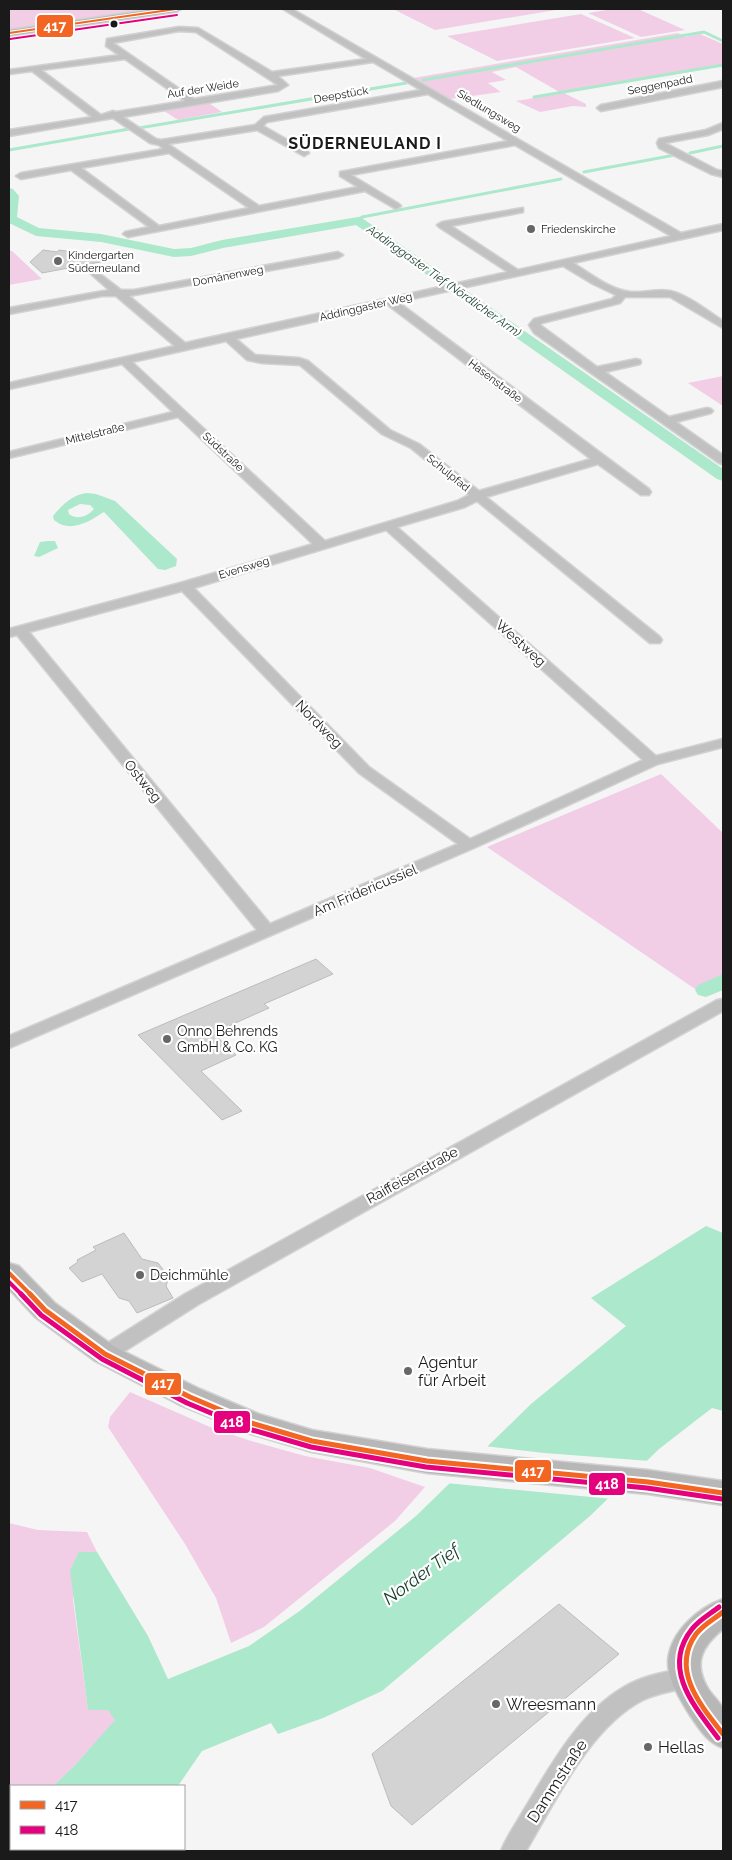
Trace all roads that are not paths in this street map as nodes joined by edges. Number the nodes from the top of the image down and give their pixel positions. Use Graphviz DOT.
graph roads {
  1 [pos="176,9"];
  2 [pos="287,9"];
  3 [pos="9,33"];
  4 [pos="127,56"];
  5 [pos="373,60"];
  6 [pos="34,69"];
  7 [pos="9,72"];
  8 [pos="272,75"];
  9 [pos="723,84"];
  10 [pos="431,91"];
  11 [pos="192,102"];
  12 [pos="601,108"];
  13 [pos="113,114"];
  14 [pos="98,117"];
  15 [pos="723,126"];
  16 [pos="258,127"];
  17 [pos="9,134"];
  18 [pos="516,142"];
  19 [pos="162,144"];
  20 [pos="171,150"];
  21 [pos="304,153"];
  22 [pos="74,167"];
  23 [pos="723,174"];
  24 [pos="21,176"];
  25 [pos="366,188"];
  26 [pos="396,206"];
  27 [pos="258,210"];
  28 [pos="520,210"];
  29 [pos="723,227"];
  30 [pos="157,228"];
  31 [pos="128,234"];
  32 [pos="678,236"];
  33 [pos="338,255"];
  34 [pos="564,262"];
  35 [pos="518,273"];
  36 [pos="96,274"];
  37 [pos="117,293"];
  38 [pos="622,294"];
  39 [pos="390,301"];
  40 [pos="9,311"];
  41 [pos="723,325"];
  42 [pos="228,338"];
  43 [pos="183,347"];
  44 [pos="124,360"];
  45 [pos="636,362"];
  46 [pos="596,371"];
  47 [pos="9,386"];
  48 [pos="707,411"];
  49 [pos="181,413"];
  50 [pos="667,421"];
  51 [pos="9,455"];
  52 [pos="600,460"];
  53 [pos="723,460"];
  54 [pos="645,492"];
  55 [pos="476,496"];
  56 [pos="388,525"];
  57 [pos="322,545"];
  58 [pos="185,586"];
  59 [pos="14,631"];
  60 [pos="655,640"];
  61 [pos="723,743"];
  62 [pos="653,761"];
  63 [pos="469,845"];
  64 [pos="268,932"];
  65 [pos="723,1004"];
  66 [pos="9,1042"];
  67 [pos="9,1273"];
  68 [pos="105,1354"];
  69 [pos="721,1491"];
  70 [pos="723,1612"];
  71 [pos="686,1678"];
  72 [pos="723,1734"];
  73 [pos="513,1851"];
  1 -- 3 [label="main road"];
  2 -- 5 [label="street, Siedlungsweg"];
  4 -- 6 [label="street"];
  4 -- 8 [label="street"];
  4 -- 11 [label="street"];
  5 -- 8 [label="street"];
  5 -- 10 [label="street, Siedlungsweg"];
  6 -- 7 [label="street"];
  6 -- 14 [label="street"];
  8 -- 11 [label="street, Auf der Weide"];
  9 -- 12 [label="street, Seggenpadd"];
  10 -- 16 [label="street, Deepstück"];
  10 -- 18 [label="street, Siedlungsweg"];
  11 -- 13 [label="street, Auf der Weide"];
  13 -- 14 [label="street, Auf der Weide"];
  13 -- 19 [label="street"];
  14 -- 17 [label="street, Auf der Weide"];
  15 -- 23 [label="street"];
  16 -- 19 [label="street, Deepstück"];
  16 -- 21 [label="street"];
  18 -- 25 [label="street"];
  18 -- 32 [label="street, Siedlungsweg"];
  19 -- 20 [label="street"];
  20 -- 22 [label="street"];
  20 -- 27 [label="street"];
  22 -- 24 [label="street"];
  22 -- 30 [label="street"];
  25 -- 26 [label="street"];
  25 -- 27 [label="street"];
  27 -- 30 [label="street"];
  28 -- 35 [label="street"];
  29 -- 32 [label="street, Addinggaster Weg"];
  30 -- 31 [label="street"];
  32 -- 34 [label="street, Addinggaster Weg"];
  33 -- 37 [label="street, Domänenweg"];
  34 -- 35 [label="street, Addinggaster Weg"];
  34 -- 38 [label="street"];
  35 -- 39 [label="street, Addinggaster Weg"];
  36 -- 37 [label="street"];
  37 -- 40 [label="street, Domänenweg"];
  37 -- 43 [label="street"];
  38 -- 41 [label="street"];
  38 -- 46 [label="street"];
  39 -- 42 [label="street, Addinggaster Weg"];
  39 -- 52 [label="street, Hasenstraße"];
  42 -- 43 [label="street, Addinggaster Weg"];
  42 -- 55 [label="street, Schulpfad"];
  43 -- 44 [label="street, Addinggaster Weg"];
  44 -- 47 [label="street, Addinggaster Weg"];
  44 -- 49 [label="street, Südstraße"];
  45 -- 46 [label="street"];
  46 -- 50 [label="street"];
  48 -- 50 [label="street"];
  49 -- 51 [label="street, Mittelstraße"];
  49 -- 57 [label="street, Südstraße"];
  50 -- 53 [label="street"];
  52 -- 54 [label="street, Hasenstraße"];
  52 -- 55 [label="street"];
  55 -- 56 [label="street, Evensweg"];
  55 -- 60 [label="street, Schulpfad"];
  56 -- 57 [label="street, Evensweg"];
  56 -- 62 [label="street, Westweg"];
  57 -- 58 [label="street, Evensweg"];
  58 -- 59 [label="street, Evensweg"];
  58 -- 63 [label="street, Nordweg"];
  59 -- 64 [label="street, Ostweg"];
  61 -- 62 [label="street, Am Fridericussiel"];
  62 -- 63 [label="street, Am Fridericussiel"];
  63 -- 64 [label="street, Am Fridericussiel"];
  64 -- 66 [label="street, Am Fridericussiel"];
  65 -- 68 [label="street, Raiffeisenstraße"];
  67 -- 68 [label="main road"];
  68 -- 69 [label="main road"];
  70 -- 71 [label="main road"];
  71 -- 72 [label="main road"];
  71 -- 73 [label="street, Dammstraße"];
}
